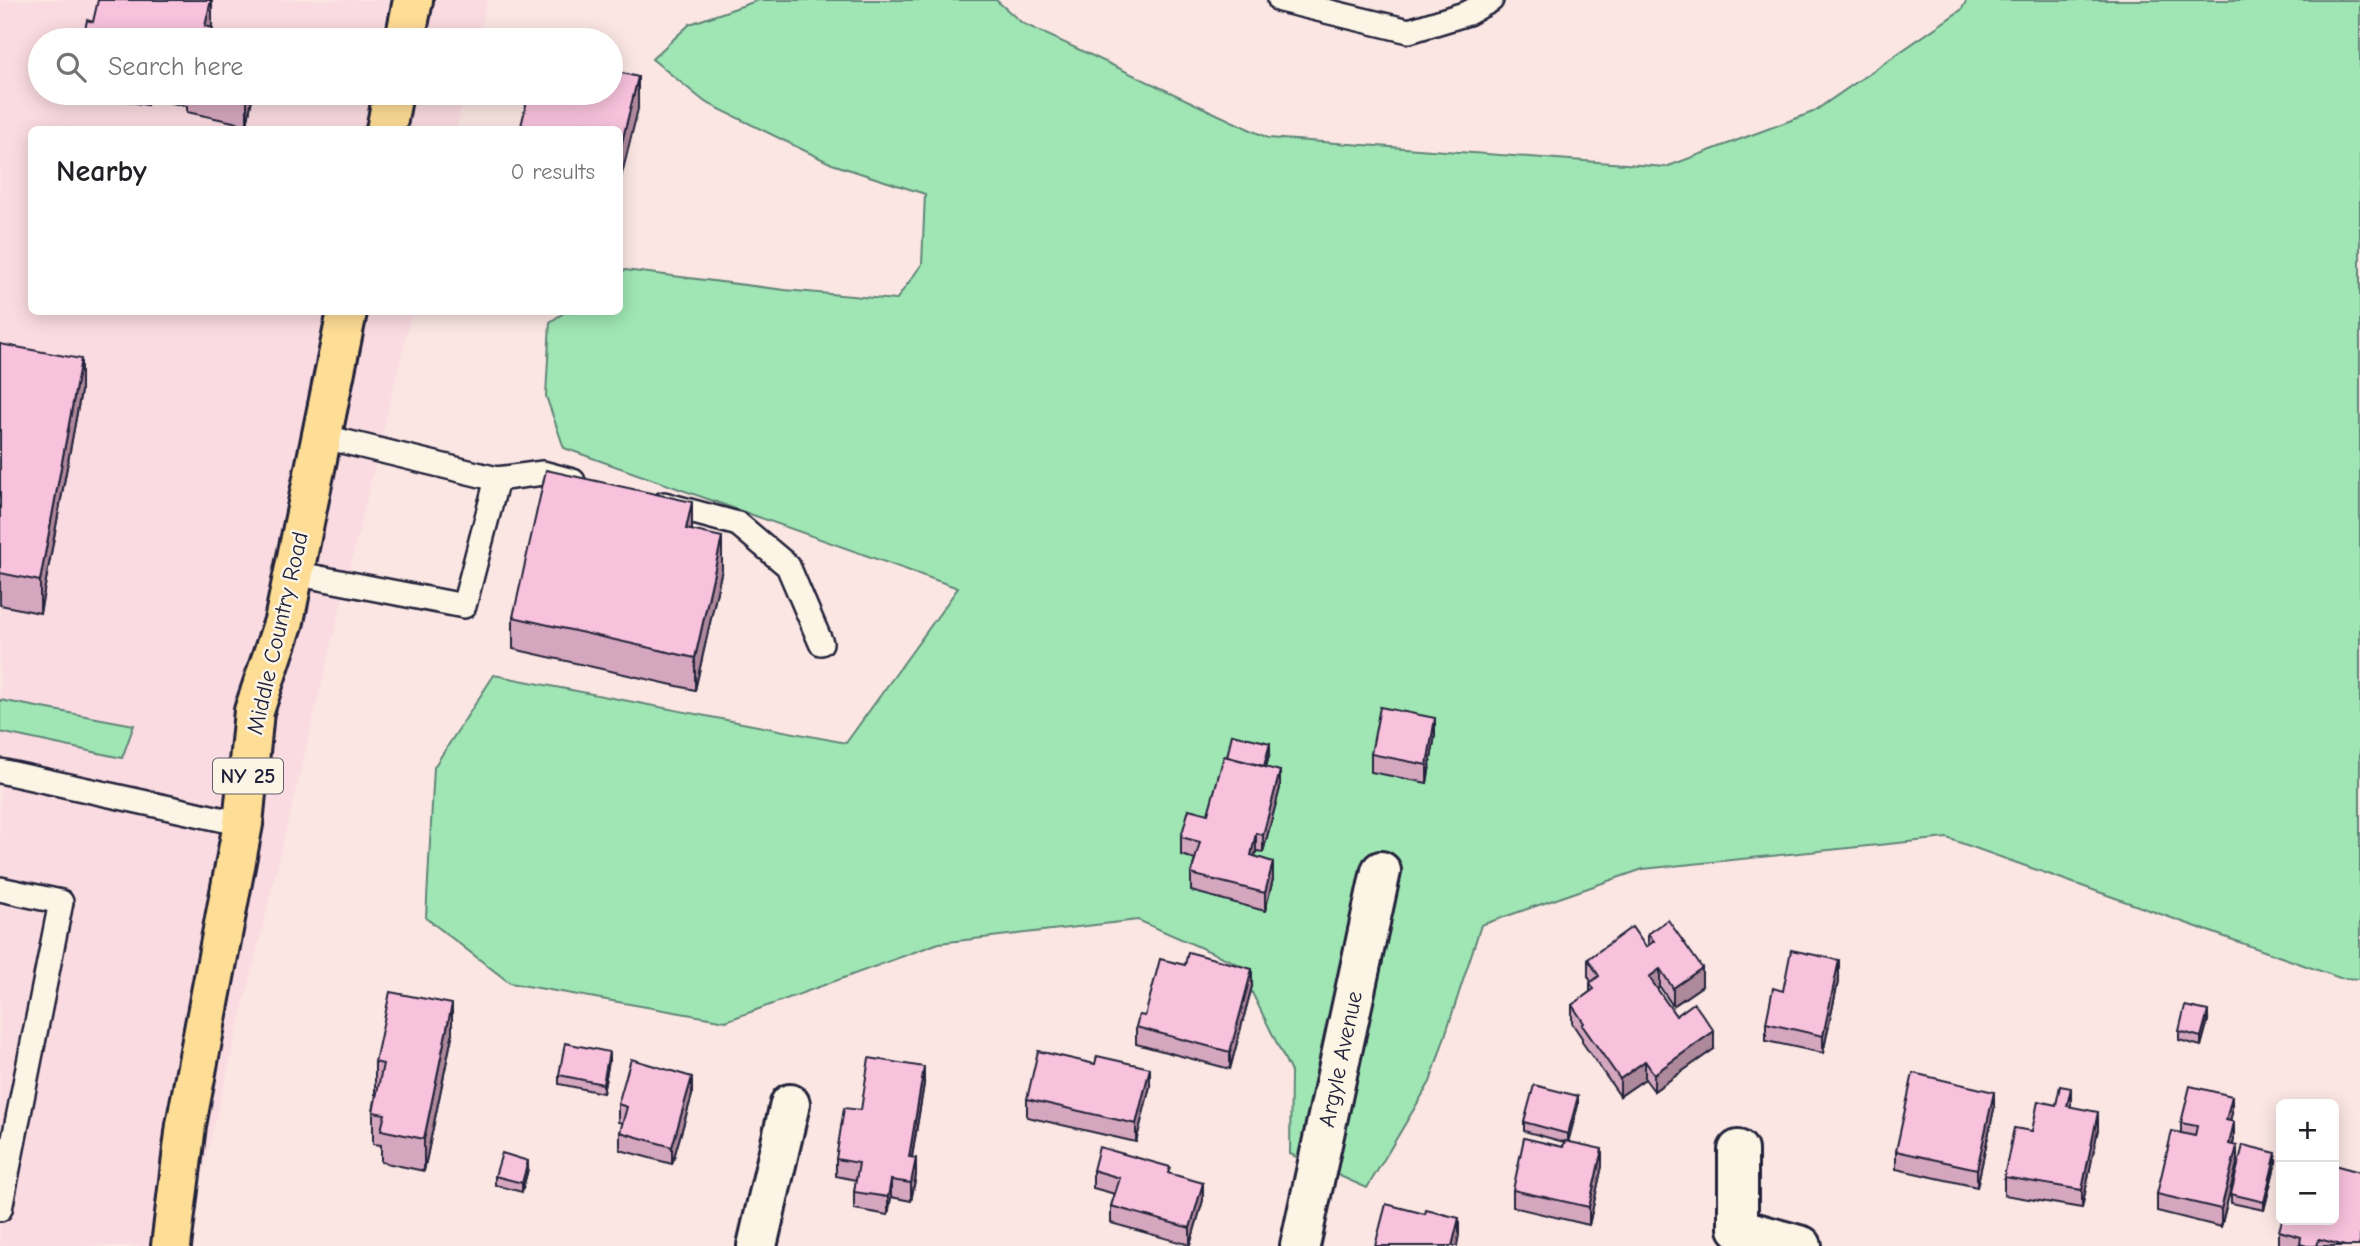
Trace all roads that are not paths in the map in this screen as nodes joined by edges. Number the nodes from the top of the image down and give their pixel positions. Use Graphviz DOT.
graph roads {
  1 [pos="413,0"];
  2 [pos="1280,0"];
  3 [pos="1491,0"];
  4 [pos="407,28"];
  5 [pos="391,105"];
  6 [pos="387,126"];
  7 [pos="345,315"];
  8 [pos="321,436"];
  9 [pos="497,479"];
  10 [pos="595,486"];
  11 [pos="647,500"];
  12 [pos="294,573"];
  13 [pos="821,643"];
  14 [pos="0,771"];
  15 [pos="243,824"];
  16 [pos="1381,871"];
  17 [pos="0,889"];
  18 [pos="790,1104"];
  19 [pos="1738,1150"];
  20 [pos="0,1209"];
  21 [pos="172,1246"];
  22 [pos="757,1246"];
  23 [pos="1300,1246"];
  24 [pos="1802,1246"];
  1 -- 4 [label="main road"];
  2 -- 3 [label="lane"];
  5 -- 6 [label="main road"];
  7 -- 8 [label="main road, Middle Country Road / NY 25"];
  8 -- 9 [label="lane"];
  8 -- 12 [label="main road, Middle Country Road / NY 25"];
  9 -- 10 [label="lane"];
  9 -- 12 [label="lane"];
  11 -- 13 [label="lane"];
  12 -- 15 [label="main road, Middle Country Road / NY 25"];
  14 -- 15 [label="lane"];
  15 -- 21 [label="main road, Middle Country Road / NY 25"];
  16 -- 23 [label="street, Argyle Avenue"];
  17 -- 20 [label="lane"];
  18 -- 22 [label="street"];
  19 -- 24 [label="street"];
}
